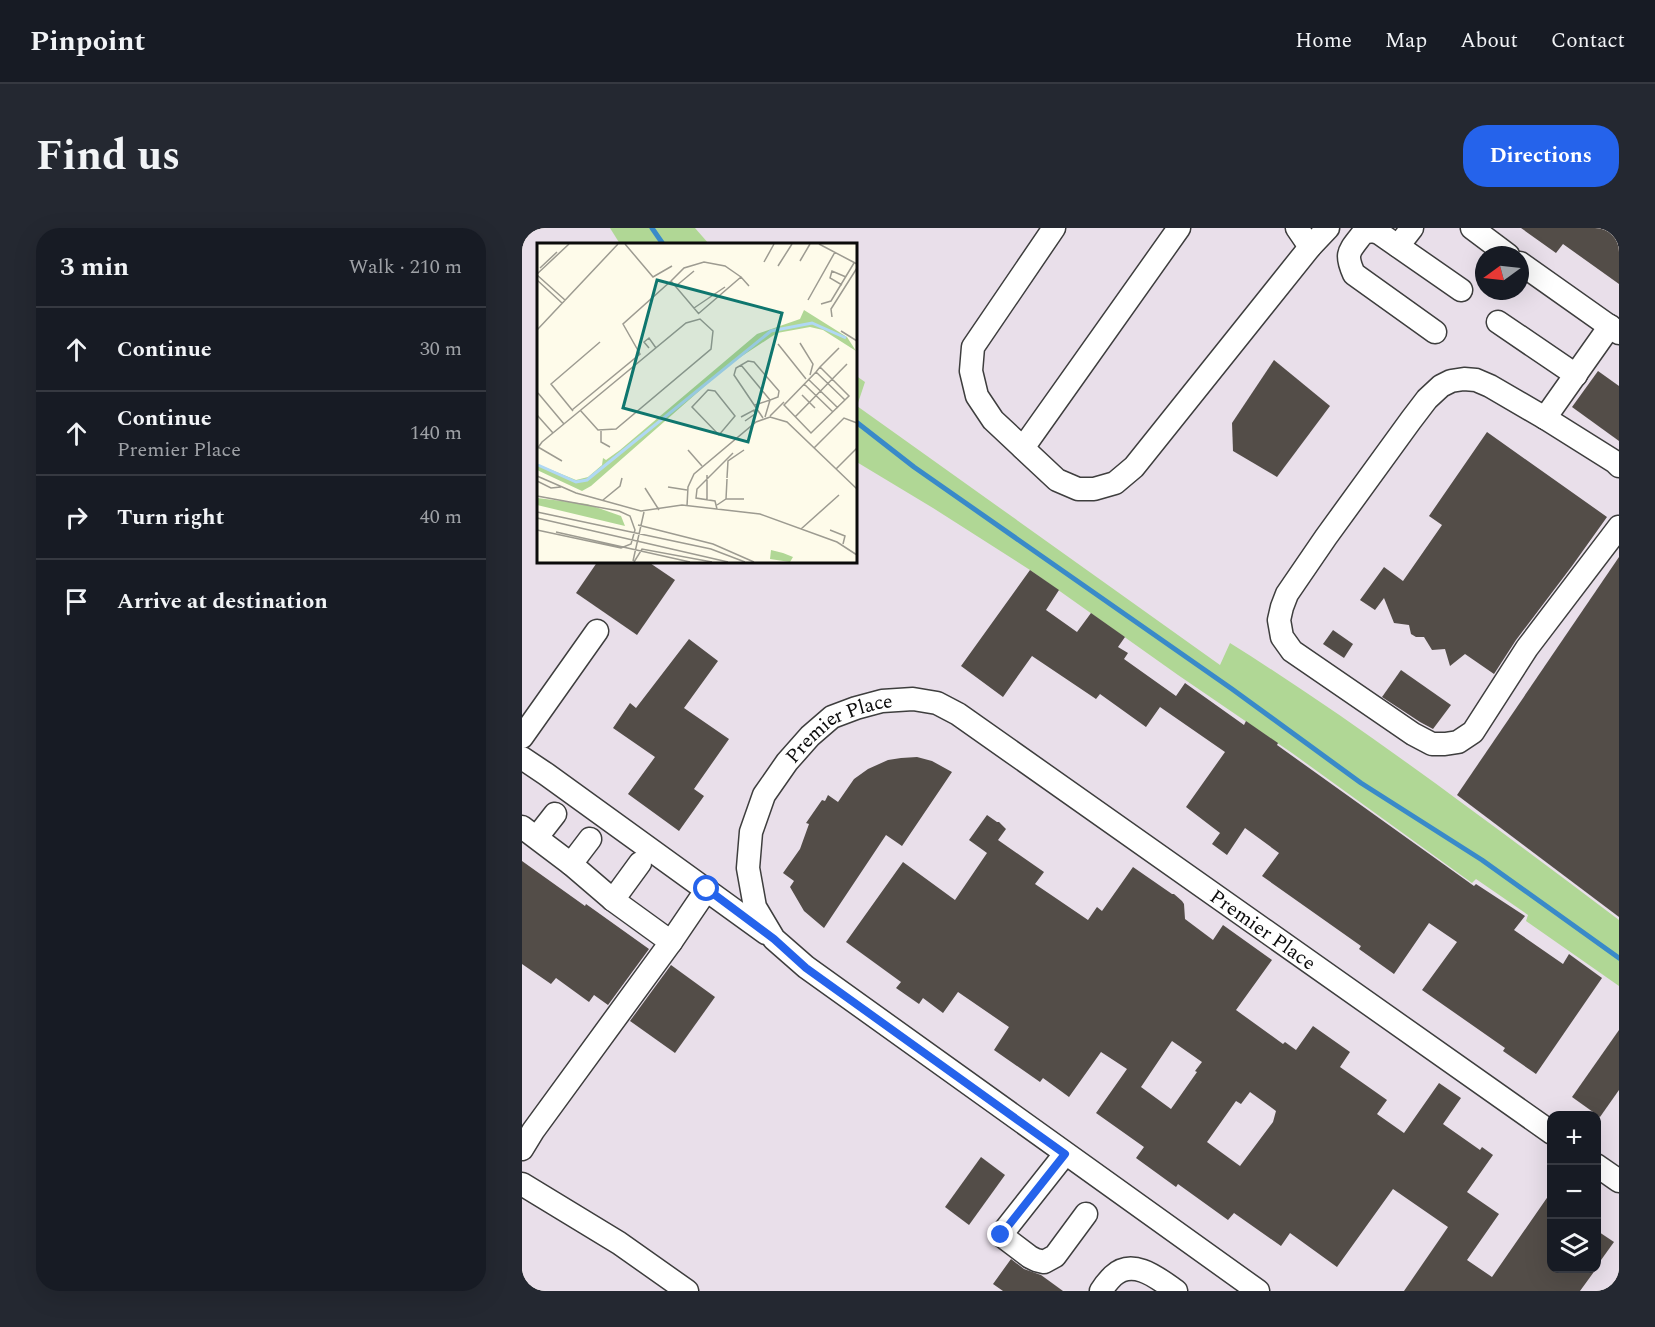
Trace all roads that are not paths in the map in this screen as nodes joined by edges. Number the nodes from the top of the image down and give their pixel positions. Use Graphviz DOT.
graph roads {
  1 [pos="1054,228"];
  2 [pos="1179,228"];
  3 [pos="1328,228"];
  4 [pos="1412,228"];
  5 [pos="1472,228"];
  6 [pos="1304,237"];
  7 [pos="1398,246"];
  8 [pos="1496,246"];
  9 [pos="1529,269"];
  10 [pos="1461,290"];
  11 [pos="1497,322"];
  12 [pos="1615,330"];
  13 [pos="1435,332"];
  14 [pos="1576,375"];
  15 [pos="1545,418"];
  16 [pos="1023,448"];
  17 [pos="1619,466"];
  18 [pos="1619,527"];
  19 [pos="597,631"];
  20 [pos="522,737"];
  21 [pos="522,758"];
  22 [pos="555,814"];
  23 [pos="530,832"];
  24 [pos="590,839"];
  25 [pos="640,863"];
  26 [pos="571,864"];
  27 [pos="707,889"];
  28 [pos="613,900"];
  29 [pos="774,939"];
  30 [pos="671,942"];
  31 [pos="1547,1130"];
  32 [pos="526,1134"];
  33 [pos="1065,1154"];
  34 [pos="1601,1168"];
  35 [pos="1619,1181"];
  36 [pos="522,1184"];
  37 [pos="1086,1214"];
  38 [pos="687,1291"];
  39 [pos="1101,1291"];
  40 [pos="1176,1291"];
  41 [pos="1258,1291"];
  1 -- 16 [label="street"];
  2 -- 16 [label="street"];
  3 -- 6 [label="street"];
  4 -- 7 [label="street"];
  5 -- 8 [label="street"];
  6 -- 16 [label="street"];
  7 -- 10 [label="street"];
  7 -- 13 [label="street"];
  9 -- 12 [label="street"];
  11 -- 14 [label="street"];
  12 -- 14 [label="street"];
  14 -- 15 [label="street"];
  15 -- 17 [label="street"];
  15 -- 18 [label="street"];
  19 -- 20 [label="street"];
  21 -- 27 [label="street"];
  22 -- 23 [label="street"];
  23 -- 26 [label="street"];
  24 -- 26 [label="street"];
  25 -- 28 [label="street"];
  26 -- 28 [label="street"];
  27 -- 29 [label="street"];
  27 -- 30 [label="street"];
  28 -- 30 [label="street"];
  29 -- 31 [label="street, Premier Place"];
  29 -- 33 [label="street, Premier Place"];
  30 -- 32 [label="street"];
  33 -- 37 [label="street"];
  33 -- 41 [label="street, Premier Place"];
  34 -- 35 [label="street"];
  36 -- 38 [label="street"];
  39 -- 40 [label="street"];
}
